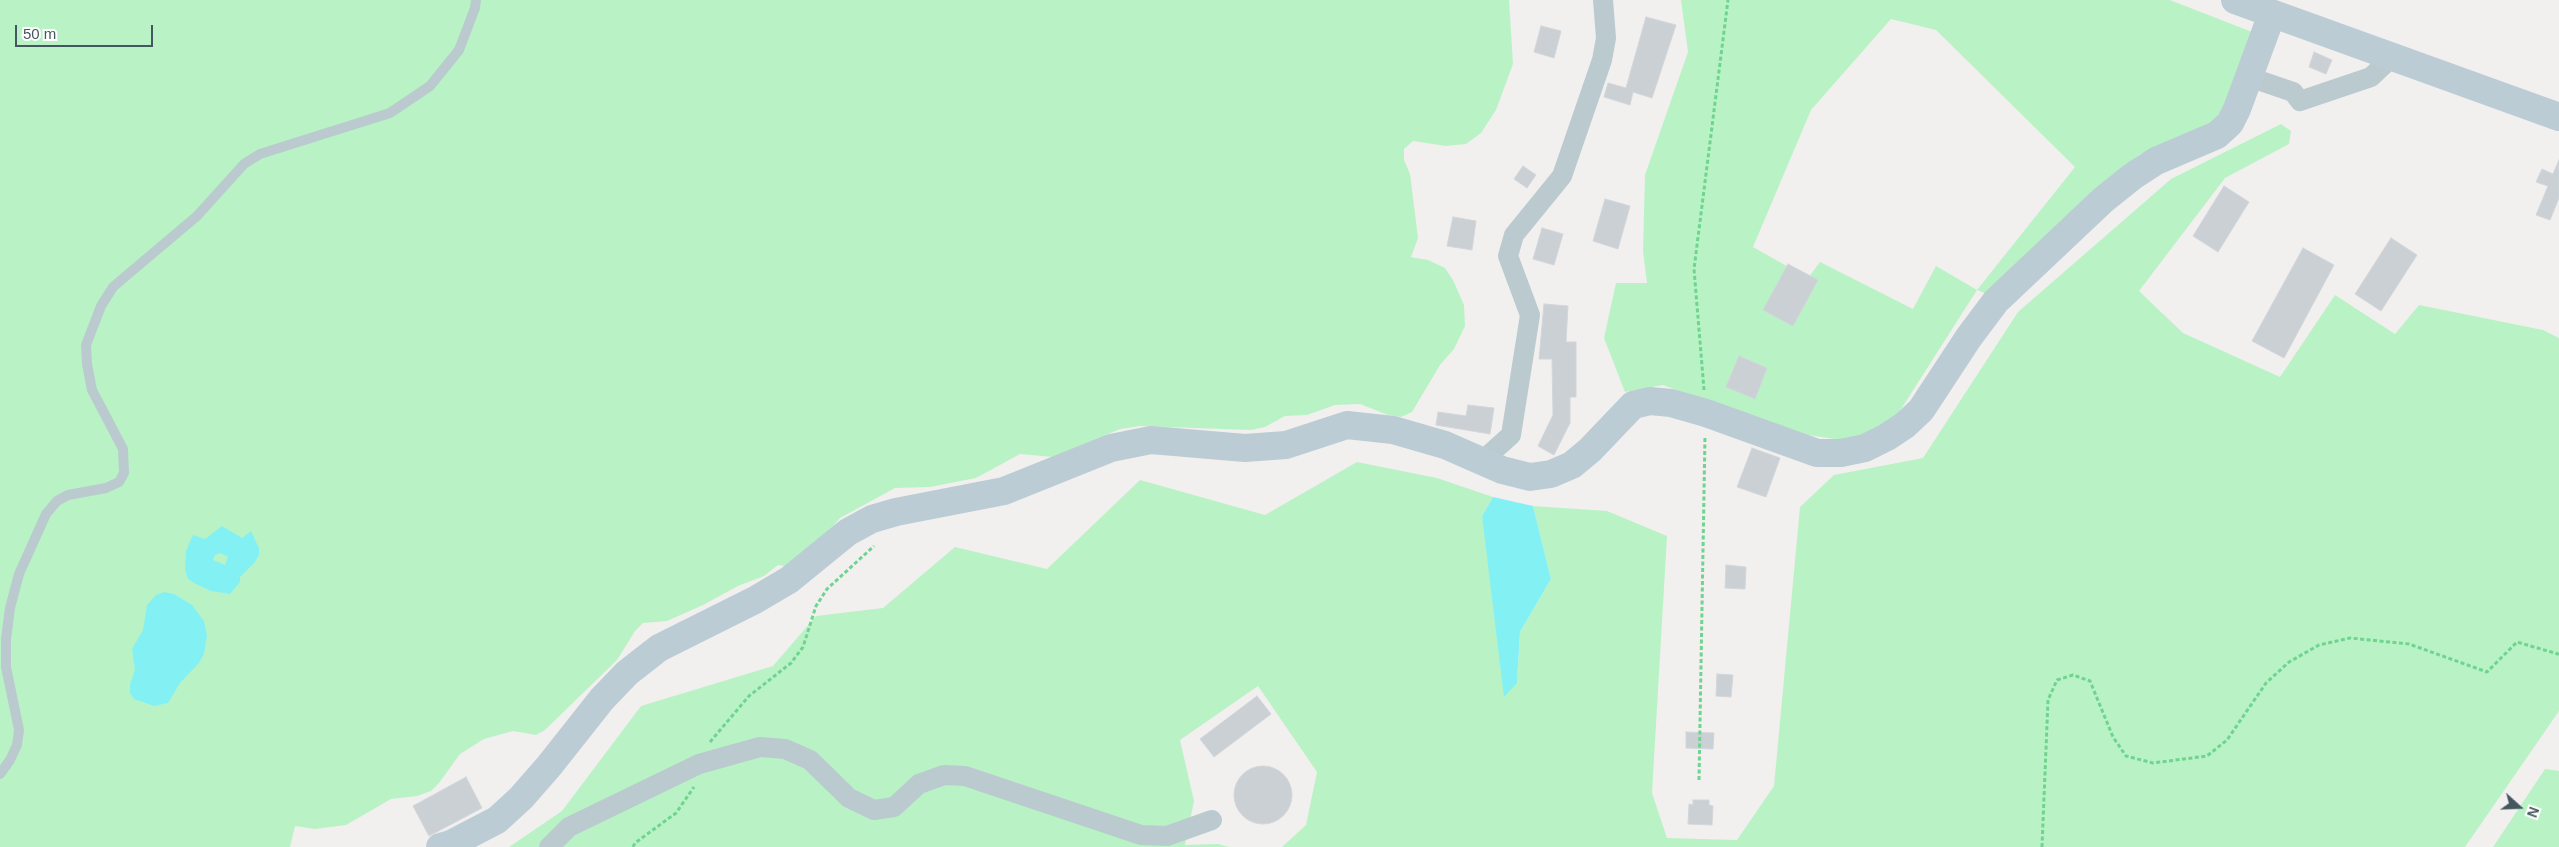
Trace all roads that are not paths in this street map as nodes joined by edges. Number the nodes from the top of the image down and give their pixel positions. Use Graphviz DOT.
graph roads {
  1 [pos="476,0"];
  2 [pos="1603,0"];
  3 [pos="2235,0"];
  4 [pos="2272,14"];
  5 [pos="2392,57"];
  6 [pos="2249,78"];
  7 [pos="2559,117"];
  8 [pos="1482,461"];
  9 [pos="0,774"];
  10 [pos="1212,820"];
  11 [pos="440,847"];
  12 [pos="549,847"];
  1 -- 9 [label="lane"];
  2 -- 8 [label="street"];
  3 -- 4 [label="street"];
  4 -- 5 [label="street"];
  4 -- 6 [label="street"];
  5 -- 6 [label="street"];
  5 -- 7 [label="street"];
  6 -- 8 [label="street"];
  8 -- 11 [label="street"];
  10 -- 12 [label="street"];
}
